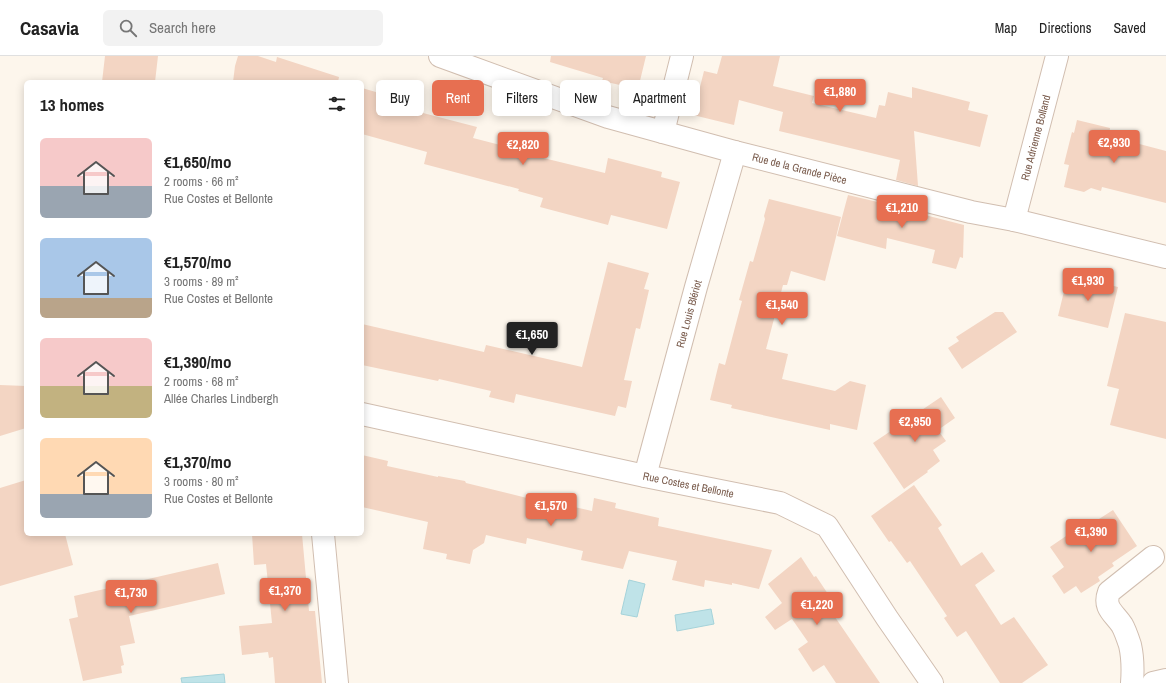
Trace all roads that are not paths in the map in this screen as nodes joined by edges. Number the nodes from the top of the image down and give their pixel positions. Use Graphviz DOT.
graph roads {
  1 [pos="440,56"];
  2 [pos="682,56"];
  3 [pos="1057,56"];
  4 [pos="663,132"];
  5 [pos="735,152"];
  6 [pos="1014,220"];
  7 [pos="1166,257"];
  8 [pos="364,414"];
  9 [pos="646,476"];
  10 [pos="323,536"];
  11 [pos="1153,557"];
  12 [pos="1166,680"];
  13 [pos="337,683"];
  14 [pos="932,683"];
  15 [pos="1132,683"];
  16 [pos="1153,683"];
  1 -- 4 [label="street, Rue de la Grande Pièce"];
  2 -- 4 [label="street"];
  3 -- 6 [label="street, Rue Adrienne Bolland"];
  4 -- 5 [label="street, Rue de la Grande Pièce"];
  5 -- 6 [label="street, Rue de la Grande Pièce"];
  5 -- 9 [label="street, Rue Louis Blériot"];
  6 -- 7 [label="street, Rue de la Grande Pièce"];
  8 -- 9 [label="street, Rue Costes et Bellonte"];
  9 -- 14 [label="street, Rue Costes et Bellonte"];
  10 -- 13 [label="street"];
  11 -- 15 [label="street"];
  12 -- 16 [label="street"];
}
